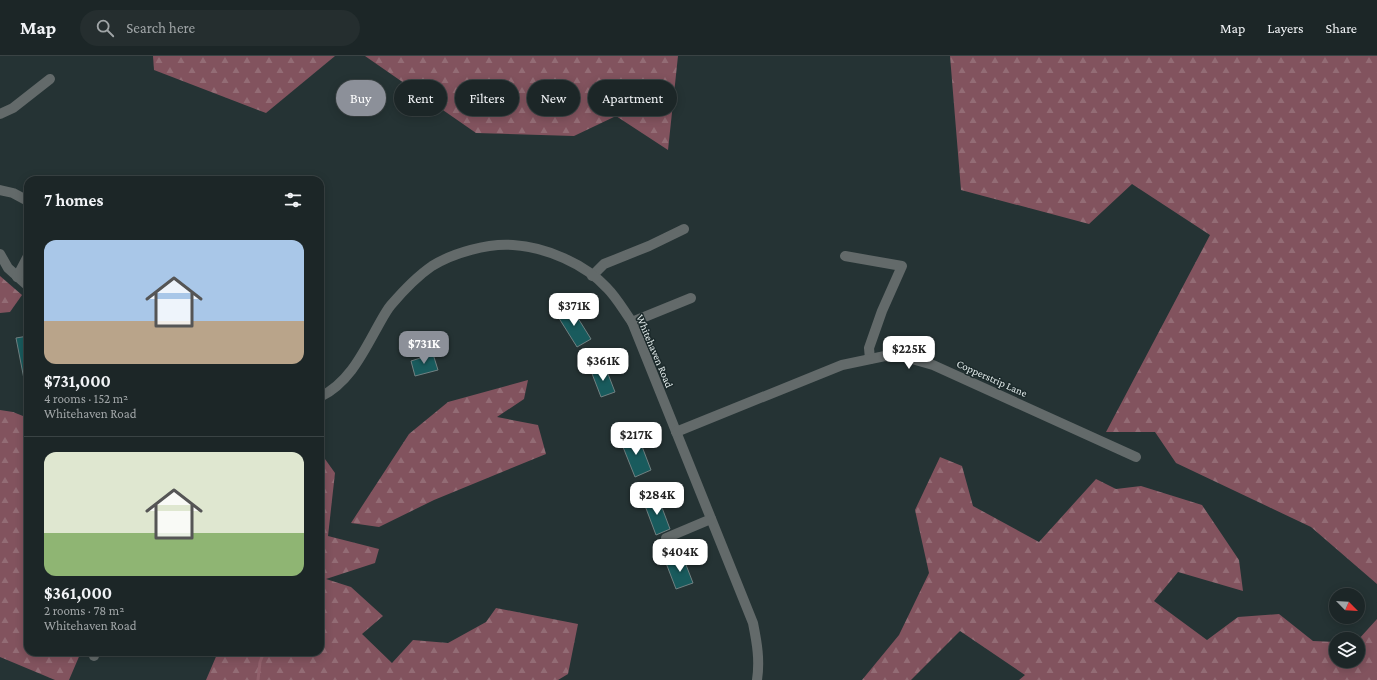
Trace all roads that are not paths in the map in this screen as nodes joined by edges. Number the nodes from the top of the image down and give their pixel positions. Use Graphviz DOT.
graph roads {
  1 [pos="50,79"];
  2 [pos="0,114"];
  3 [pos="0,190"];
  4 [pos="24,199"];
  5 [pos="684,229"];
  6 [pos="0,254"];
  7 [pos="845,256"];
  8 [pos="24,264"];
  9 [pos="592,276"];
  10 [pos="17,277"];
  11 [pos="24,283"];
  12 [pos="691,298"];
  13 [pos="632,322"];
  14 [pos="870,359"];
  15 [pos="324,395"];
  16 [pos="676,432"];
  17 [pos="1136,457"];
  18 [pos="711,519"];
  19 [pos="666,538"];
  20 [pos="757,680"];
  1 -- 2 [label="street"];
  3 -- 4 [label="street"];
  5 -- 9 [label="street"];
  6 -- 10 [label="street"];
  7 -- 14 [label="street"];
  8 -- 10 [label="street"];
  9 -- 13 [label="street, Whitehaven Road"];
  9 -- 15 [label="street, Whitehaven Road"];
  10 -- 11 [label="street"];
  12 -- 13 [label="street"];
  13 -- 16 [label="street, Whitehaven Road"];
  14 -- 16 [label="street, Copperstrip Lane"];
  14 -- 17 [label="street, Copperstrip Lane"];
  16 -- 18 [label="street, Whitehaven Road"];
  18 -- 19 [label="street"];
  18 -- 20 [label="street, Whitehaven Road"];
}
